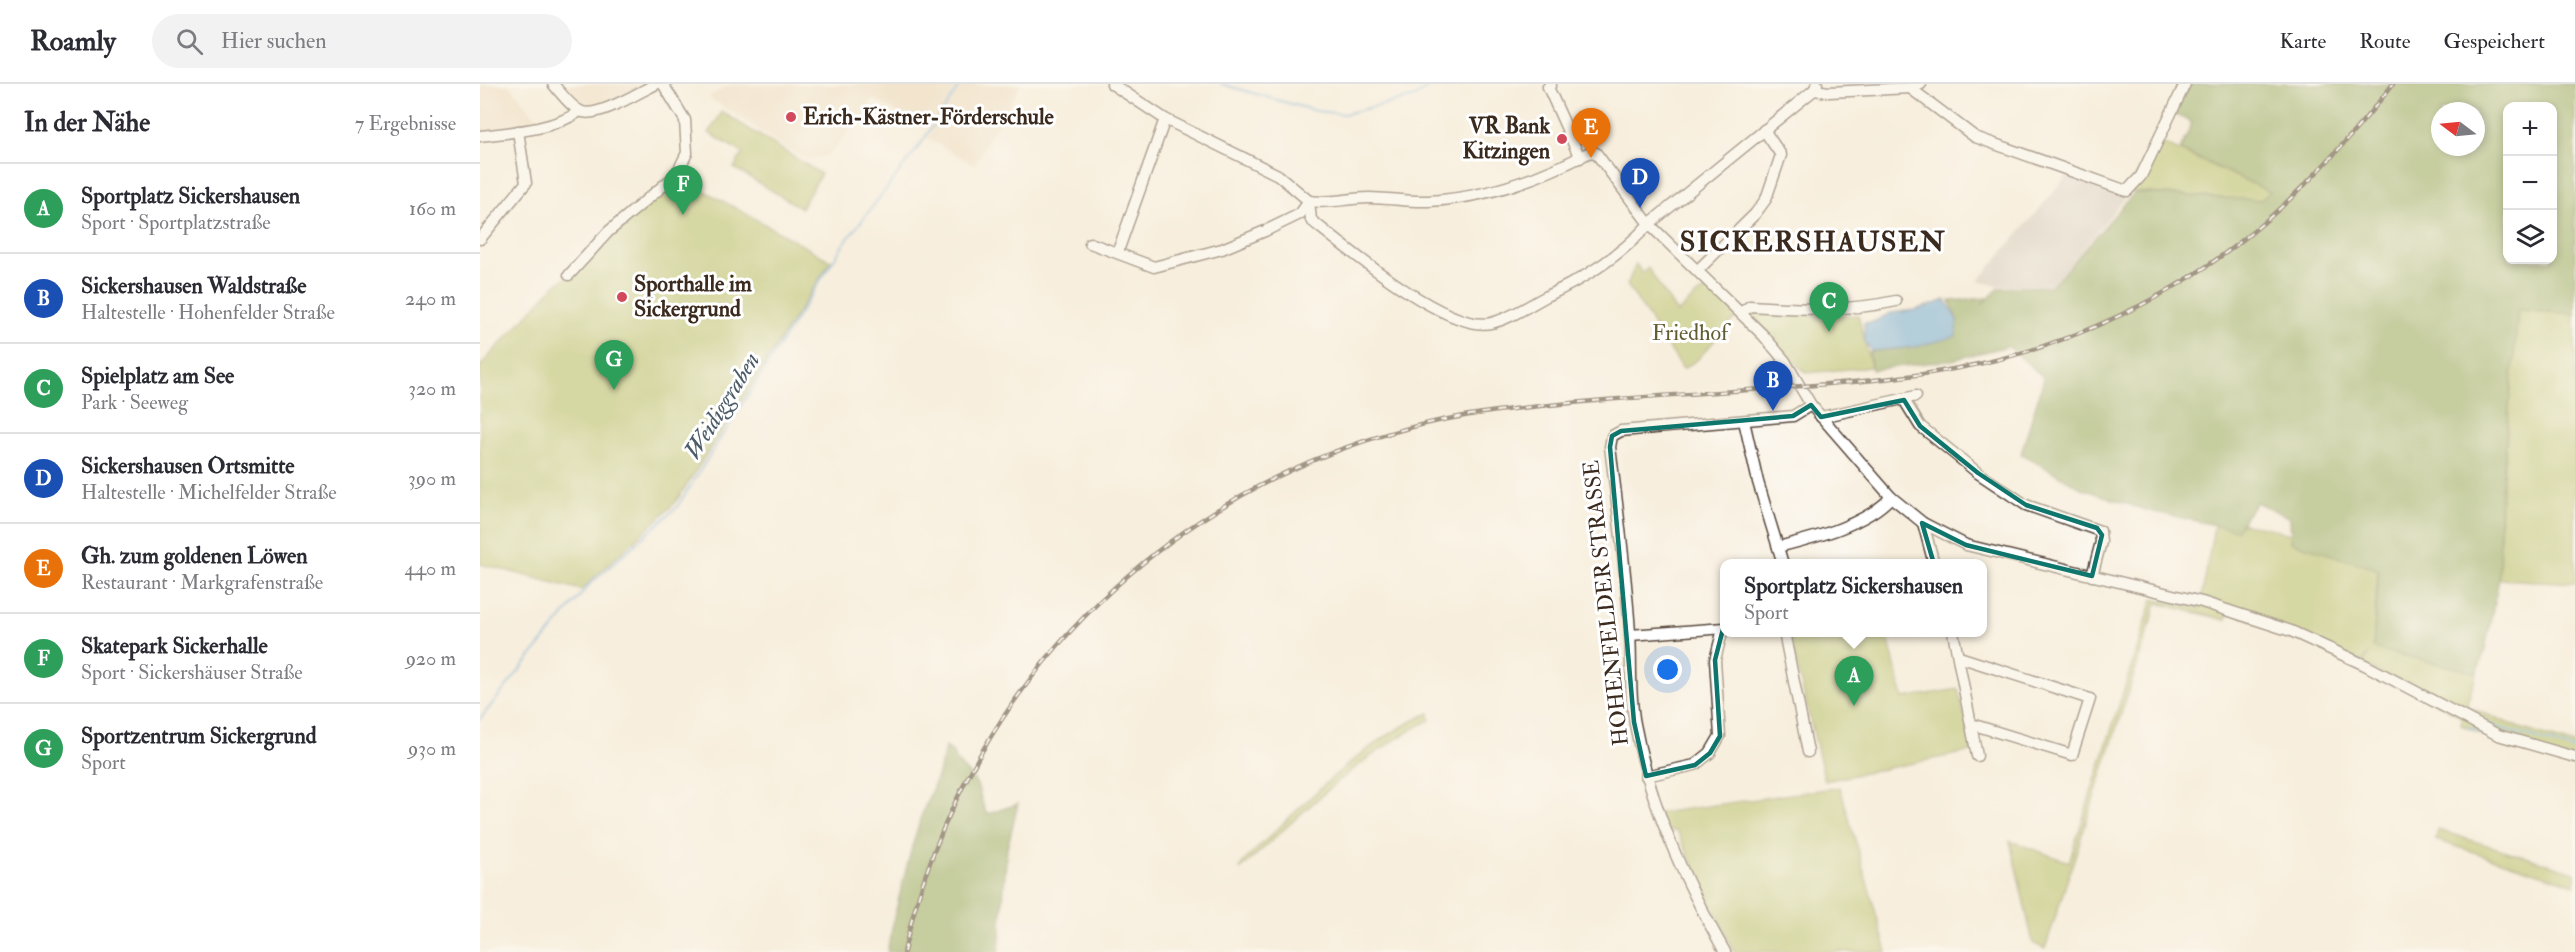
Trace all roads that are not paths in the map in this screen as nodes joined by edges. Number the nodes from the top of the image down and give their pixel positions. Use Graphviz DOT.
graph roads {
  1 [pos="553,84"];
  2 [pos="656,84"];
  3 [pos="663,84"];
  4 [pos="1112,84"];
  5 [pos="1551,84"];
  6 [pos="2185,84"];
  7 [pos="1915,86"];
  8 [pos="1815,87"];
  9 [pos="580,111"];
  10 [pos="1165,119"];
  11 [pos="1764,130"];
  12 [pos="518,131"];
  13 [pos="480,136"];
  14 [pos="1580,158"];
  15 [pos="1309,201"];
  16 [pos="1649,225"];
  17 [pos="480,239"];
  18 [pos="1090,243"];
  19 [pos="1118,251"];
  20 [pos="1698,270"];
  21 [pos="570,275"];
  22 [pos="1896,301"];
  23 [pos="1741,313"];
  24 [pos="1916,396"];
  25 [pos="1904,400"];
  26 [pos="1811,405"];
  27 [pos="1821,417"];
  28 [pos="1744,421"];
  29 [pos="1891,497"];
  30 [pos="1923,523"];
  31 [pos="1778,547"];
  32 [pos="1782,559"];
  33 [pos="1933,559"];
  34 [pos="2092,576"];
  35 [pos="1720,628"];
  36 [pos="1630,635"];
  37 [pos="1721,637"];
  38 [pos="1785,637"];
  39 [pos="1954,637"];
  40 [pos="1959,657"];
  41 [pos="1971,724"];
  42 [pos="1808,752"];
  43 [pos="1977,756"];
  44 [pos="2575,758"];
  45 [pos="1646,776"];
  46 [pos="1725,952"];
  1 -- 9 [label="street"];
  2 -- 9 [label="street"];
  3 -- 21 [label="street"];
  4 -- 10 [label="street"];
  5 -- 14 [label="street"];
  6 -- 7 [label="street"];
  7 -- 8 [label="street"];
  8 -- 11 [label="street"];
  9 -- 12 [label="street"];
  10 -- 15 [label="street"];
  10 -- 19 [label="street"];
  11 -- 16 [label="street"];
  11 -- 20 [label="street"];
  12 -- 13 [label="street"];
  12 -- 17 [label="street"];
  14 -- 15 [label="street"];
  14 -- 16 [label="street"];
  15 -- 16 [label="street"];
  15 -- 19 [label="street"];
  16 -- 20 [label="street"];
  18 -- 19 [label="street"];
  20 -- 23 [label="street"];
  22 -- 23 [label="street"];
  23 -- 26 [label="street"];
  24 -- 25 [label="street"];
  25 -- 27 [label="street"];
  25 -- 34 [label="street"];
  26 -- 27 [label="street"];
  26 -- 28 [label="street, HOHENFELDER STRASSE"];
  27 -- 29 [label="street"];
  28 -- 31 [label="street"];
  28 -- 36 [label="street, HOHENFELDER STRASSE"];
  29 -- 30 [label="street"];
  29 -- 31 [label="street"];
  30 -- 33 [label="street"];
  30 -- 34 [label="street"];
  31 -- 32 [label="street"];
  34 -- 44 [label="street"];
  35 -- 36 [label="street"];
  36 -- 45 [label="street, HOHENFELDER STRASSE"];
  37 -- 45 [label="street"];
  38 -- 42 [label="street"];
  39 -- 40 [label="street"];
  40 -- 41 [label="street"];
  40 -- 41 [label="street"];
  41 -- 43 [label="street"];
  45 -- 46 [label="street, HOHENFELDER STRASSE"];
}
